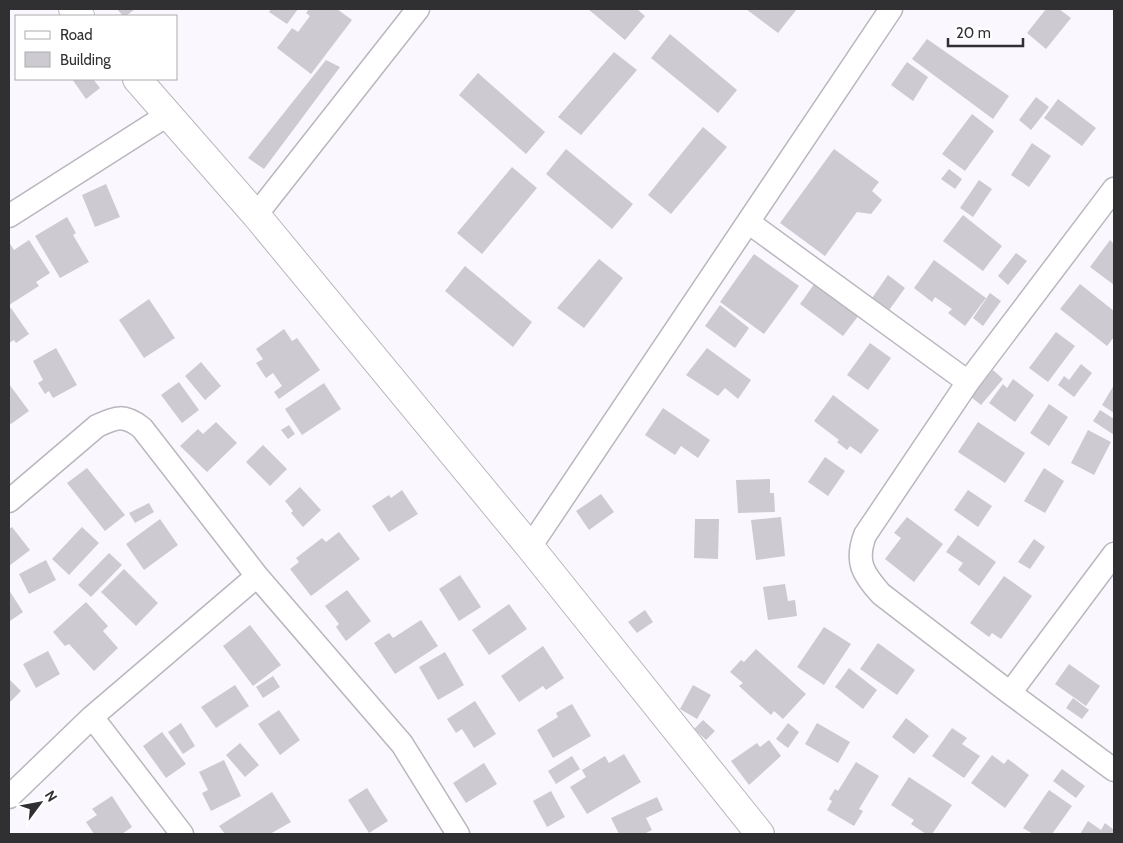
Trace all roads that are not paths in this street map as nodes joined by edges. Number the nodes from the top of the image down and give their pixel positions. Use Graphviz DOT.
graph roads {
  1 [pos="418,9"];
  2 [pos="891,9"];
  3 [pos="138,80"];
  4 [pos="169,114"];
  5 [pos="1114,188"];
  6 [pos="256,215"];
  7 [pos="9,216"];
  8 [pos="748,222"];
  9 [pos="968,382"];
  10 [pos="9,501"];
  11 [pos="530,547"];
  12 [pos="1114,554"];
  13 [pos="257,576"];
  14 [pos="1010,693"];
  15 [pos="92,717"];
  16 [pos="1114,770"];
  17 [pos="9,797"];
  18 [pos="182,834"];
  19 [pos="458,834"];
  20 [pos="760,834"];
  1 -- 6 [label="street"];
  2 -- 8 [label="street"];
  3 -- 4 [label="street"];
  4 -- 6 [label="street"];
  4 -- 7 [label="street"];
  5 -- 9 [label="street"];
  6 -- 11 [label="street"];
  8 -- 9 [label="street"];
  8 -- 11 [label="street"];
  9 -- 14 [label="street"];
  10 -- 13 [label="street"];
  11 -- 20 [label="street"];
  12 -- 14 [label="street"];
  13 -- 15 [label="street"];
  13 -- 19 [label="street"];
  14 -- 16 [label="street"];
  15 -- 17 [label="street"];
  15 -- 18 [label="street"];
}
